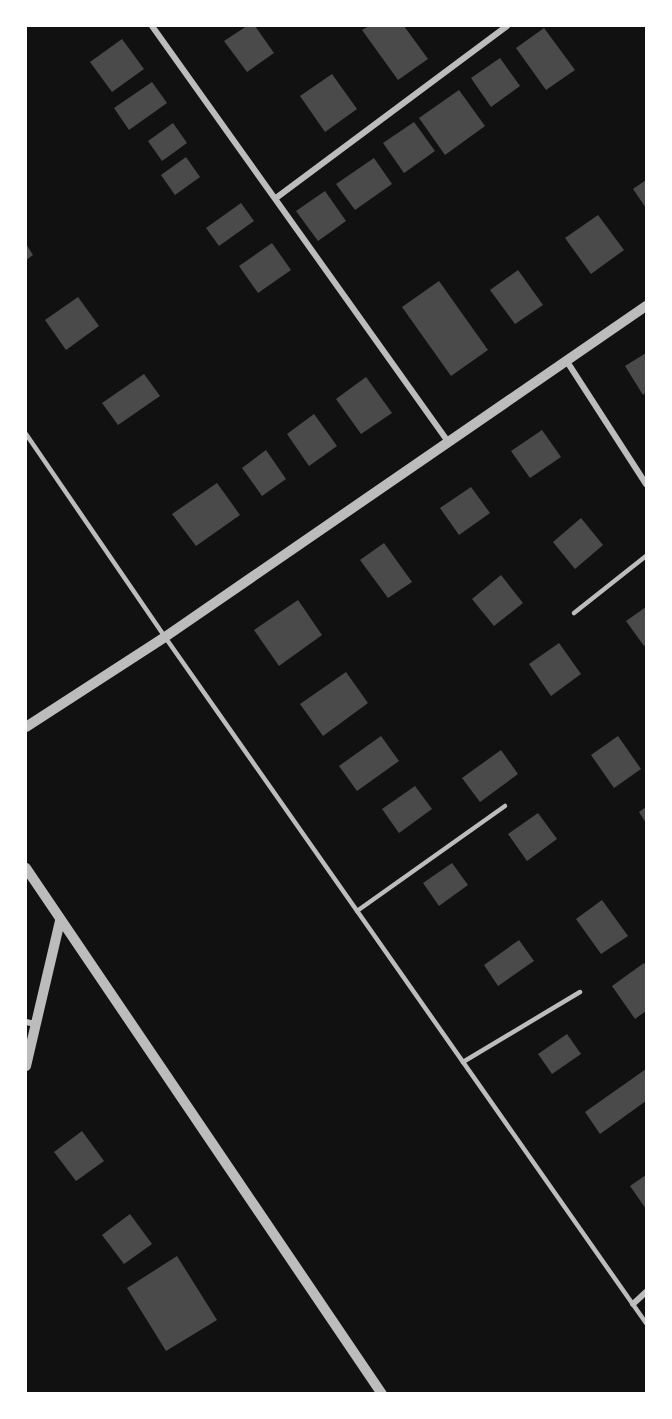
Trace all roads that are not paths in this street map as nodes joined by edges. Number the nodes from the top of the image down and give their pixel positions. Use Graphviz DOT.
graph roads {
  1 [pos="152,26"];
  2 [pos="507,26"];
  3 [pos="276,198"];
  4 [pos="646,306"];
  5 [pos="566,360"];
  6 [pos="26,434"];
  7 [pos="449,443"];
  8 [pos="646,484"];
  9 [pos="646,556"];
  10 [pos="574,613"];
  11 [pos="165,637"];
  12 [pos="26,727"];
  13 [pos="505,806"];
  14 [pos="26,868"];
  15 [pos="357,911"];
  16 [pos="60,921"];
  17 [pos="580,992"];
  18 [pos="31,1023"];
  19 [pos="463,1062"];
  20 [pos="26,1066"];
  21 [pos="646,1293"];
  22 [pos="633,1304"];
  23 [pos="646,1323"];
  24 [pos="382,1394"];
  1 -- 3 [label="street"];
  2 -- 3 [label="street"];
  3 -- 7 [label="street"];
  4 -- 5 [label="street"];
  5 -- 7 [label="street"];
  5 -- 8 [label="street"];
  6 -- 11 [label="lane"];
  7 -- 11 [label="street"];
  9 -- 10 [label="lane"];
  11 -- 12 [label="street"];
  11 -- 15 [label="lane"];
  13 -- 15 [label="lane"];
  14 -- 16 [label="street"];
  15 -- 19 [label="lane"];
  16 -- 18 [label="street"];
  16 -- 24 [label="street"];
  17 -- 19 [label="lane"];
  18 -- 20 [label="street"];
  19 -- 22 [label="lane"];
  21 -- 22 [label="street"];
  22 -- 23 [label="lane"];
}
